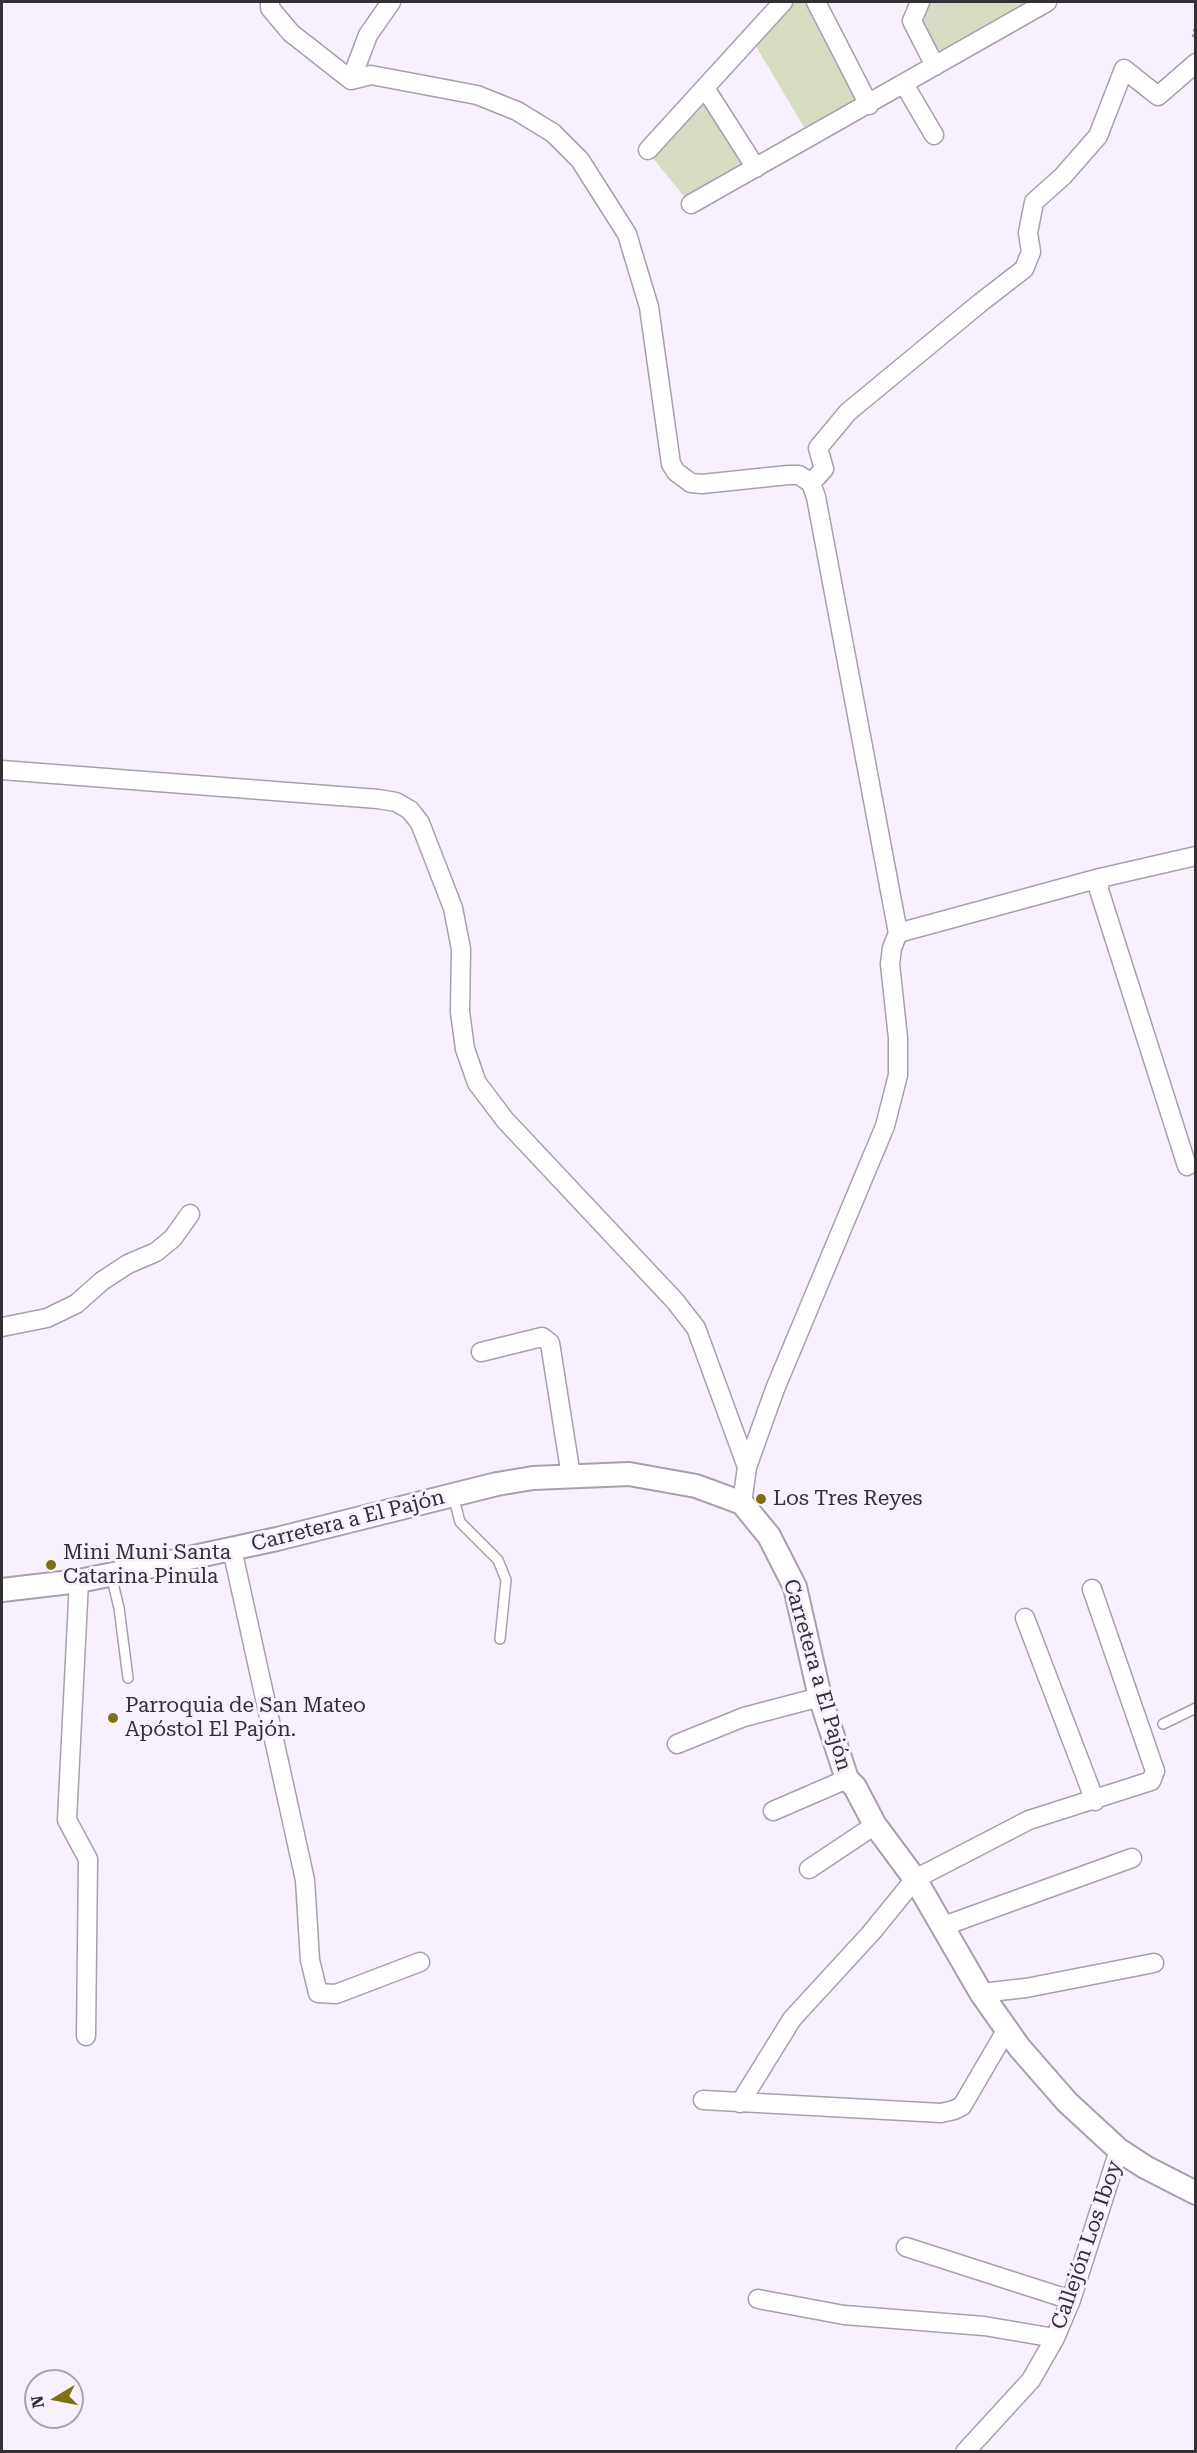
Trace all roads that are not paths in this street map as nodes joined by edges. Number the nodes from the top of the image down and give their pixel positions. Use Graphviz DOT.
graph roads {
  1 [pos="270,2"];
  2 [pos="392,2"];
  3 [pos="783,2"];
  4 [pos="816,2"];
  5 [pos="920,2"];
  6 [pos="1047,2"];
  7 [pos="1196,63"];
  8 [pos="935,66"];
  9 [pos="351,80"];
  10 [pos="904,84"];
  11 [pos="705,88"];
  12 [pos="868,105"];
  13 [pos="934,135"];
  14 [pos="648,150"];
  15 [pos="756,168"];
  16 [pos="691,204"];
  17 [pos="811,483"];
  18 [pos="2,770"];
  19 [pos="1196,856"];
  20 [pos="1100,878"];
  21 [pos="898,933"];
  22 [pos="1187,1166"];
  23 [pos="190,1214"];
  24 [pos="2,1326"];
  25 [pos="481,1352"];
  26 [pos="747,1467"];
  27 [pos="571,1476"];
  28 [pos="453,1495"];
  29 [pos="742,1503"];
  30 [pos="232,1549"];
  31 [pos="111,1575"];
  32 [pos="79,1581"];
  33 [pos="1092,1589"];
  34 [pos="2,1590"];
  35 [pos="1025,1618"];
  36 [pos="501,1639"];
  37 [pos="128,1678"];
  38 [pos="820,1697"];
  39 [pos="1196,1708"];
  40 [pos="1163,1724"];
  41 [pos="677,1744"];
  42 [pos="847,1779"];
  43 [pos="1095,1801"];
  44 [pos="773,1811"];
  45 [pos="875,1825"];
  46 [pos="1132,1858"];
  47 [pos="809,1869"];
  48 [pos="915,1879"];
  49 [pos="941,1927"];
  50 [pos="420,1962"];
  51 [pos="1154,1963"];
  52 [pos="981,1993"];
  53 [pos="1007,2029"];
  54 [pos="86,2036"];
  55 [pos="704,2100"];
  56 [pos="740,2103"];
  57 [pos="1119,2150"];
  58 [pos="1196,2193"];
  59 [pos="906,2247"];
  60 [pos="758,2300"];
  61 [pos="1071,2300"];
  62 [pos="1055,2338"];
  63 [pos="964,2451"];
  1 -- 9 [label="street"];
  2 -- 9 [label="street"];
  3 -- 11 [label="street"];
  4 -- 12 [label="street"];
  5 -- 8 [label="street"];
  6 -- 8 [label="street"];
  7 -- 17 [label="street"];
  8 -- 10 [label="street"];
  9 -- 17 [label="street"];
  10 -- 12 [label="street"];
  10 -- 13 [label="street"];
  11 -- 14 [label="street"];
  11 -- 15 [label="street"];
  12 -- 15 [label="street"];
  15 -- 16 [label="street"];
  17 -- 21 [label="street"];
  18 -- 26 [label="street"];
  19 -- 20 [label="street"];
  20 -- 21 [label="street"];
  20 -- 22 [label="street"];
  21 -- 26 [label="street"];
  23 -- 24 [label="street"];
  25 -- 27 [label="street"];
  26 -- 29 [label="street"];
  27 -- 28 [label="street, Carretera a El Pajón"];
  27 -- 29 [label="street, Carretera a El Pajón"];
  28 -- 30 [label="street, Carretera a El Pajón"];
  28 -- 36 [label="lane"];
  29 -- 38 [label="street, Carretera a El Pajón"];
  30 -- 31 [label="street, Carretera a El Pajón"];
  30 -- 50 [label="street"];
  31 -- 32 [label="street, Carretera a El Pajón"];
  31 -- 37 [label="lane"];
  32 -- 34 [label="street, Carretera a El Pajón"];
  32 -- 54 [label="street"];
  33 -- 43 [label="street"];
  35 -- 43 [label="street"];
  38 -- 41 [label="street"];
  38 -- 42 [label="street, Carretera a El Pajón"];
  39 -- 40 [label="lane"];
  42 -- 44 [label="street"];
  42 -- 45 [label="street, Carretera a El Pajón"];
  43 -- 48 [label="street"];
  45 -- 47 [label="street"];
  45 -- 48 [label="street, Carretera a El Pajón"];
  46 -- 49 [label="street"];
  48 -- 49 [label="street, Carretera a El Pajón"];
  48 -- 56 [label="street"];
  49 -- 52 [label="street, Carretera a El Pajón"];
  51 -- 52 [label="street"];
  52 -- 53 [label="street, Carretera a El Pajón"];
  53 -- 56 [label="street"];
  53 -- 57 [label="street, Carretera a El Pajón"];
  55 -- 56 [label="street"];
  57 -- 58 [label="street, Carretera a El Pajón"];
  57 -- 61 [label="street, Callejón Los Iboy"];
  59 -- 61 [label="street"];
  60 -- 62 [label="street"];
  61 -- 62 [label="street, Callejón Los Iboy"];
  62 -- 63 [label="street, Callejón Los Iboy"];
}
